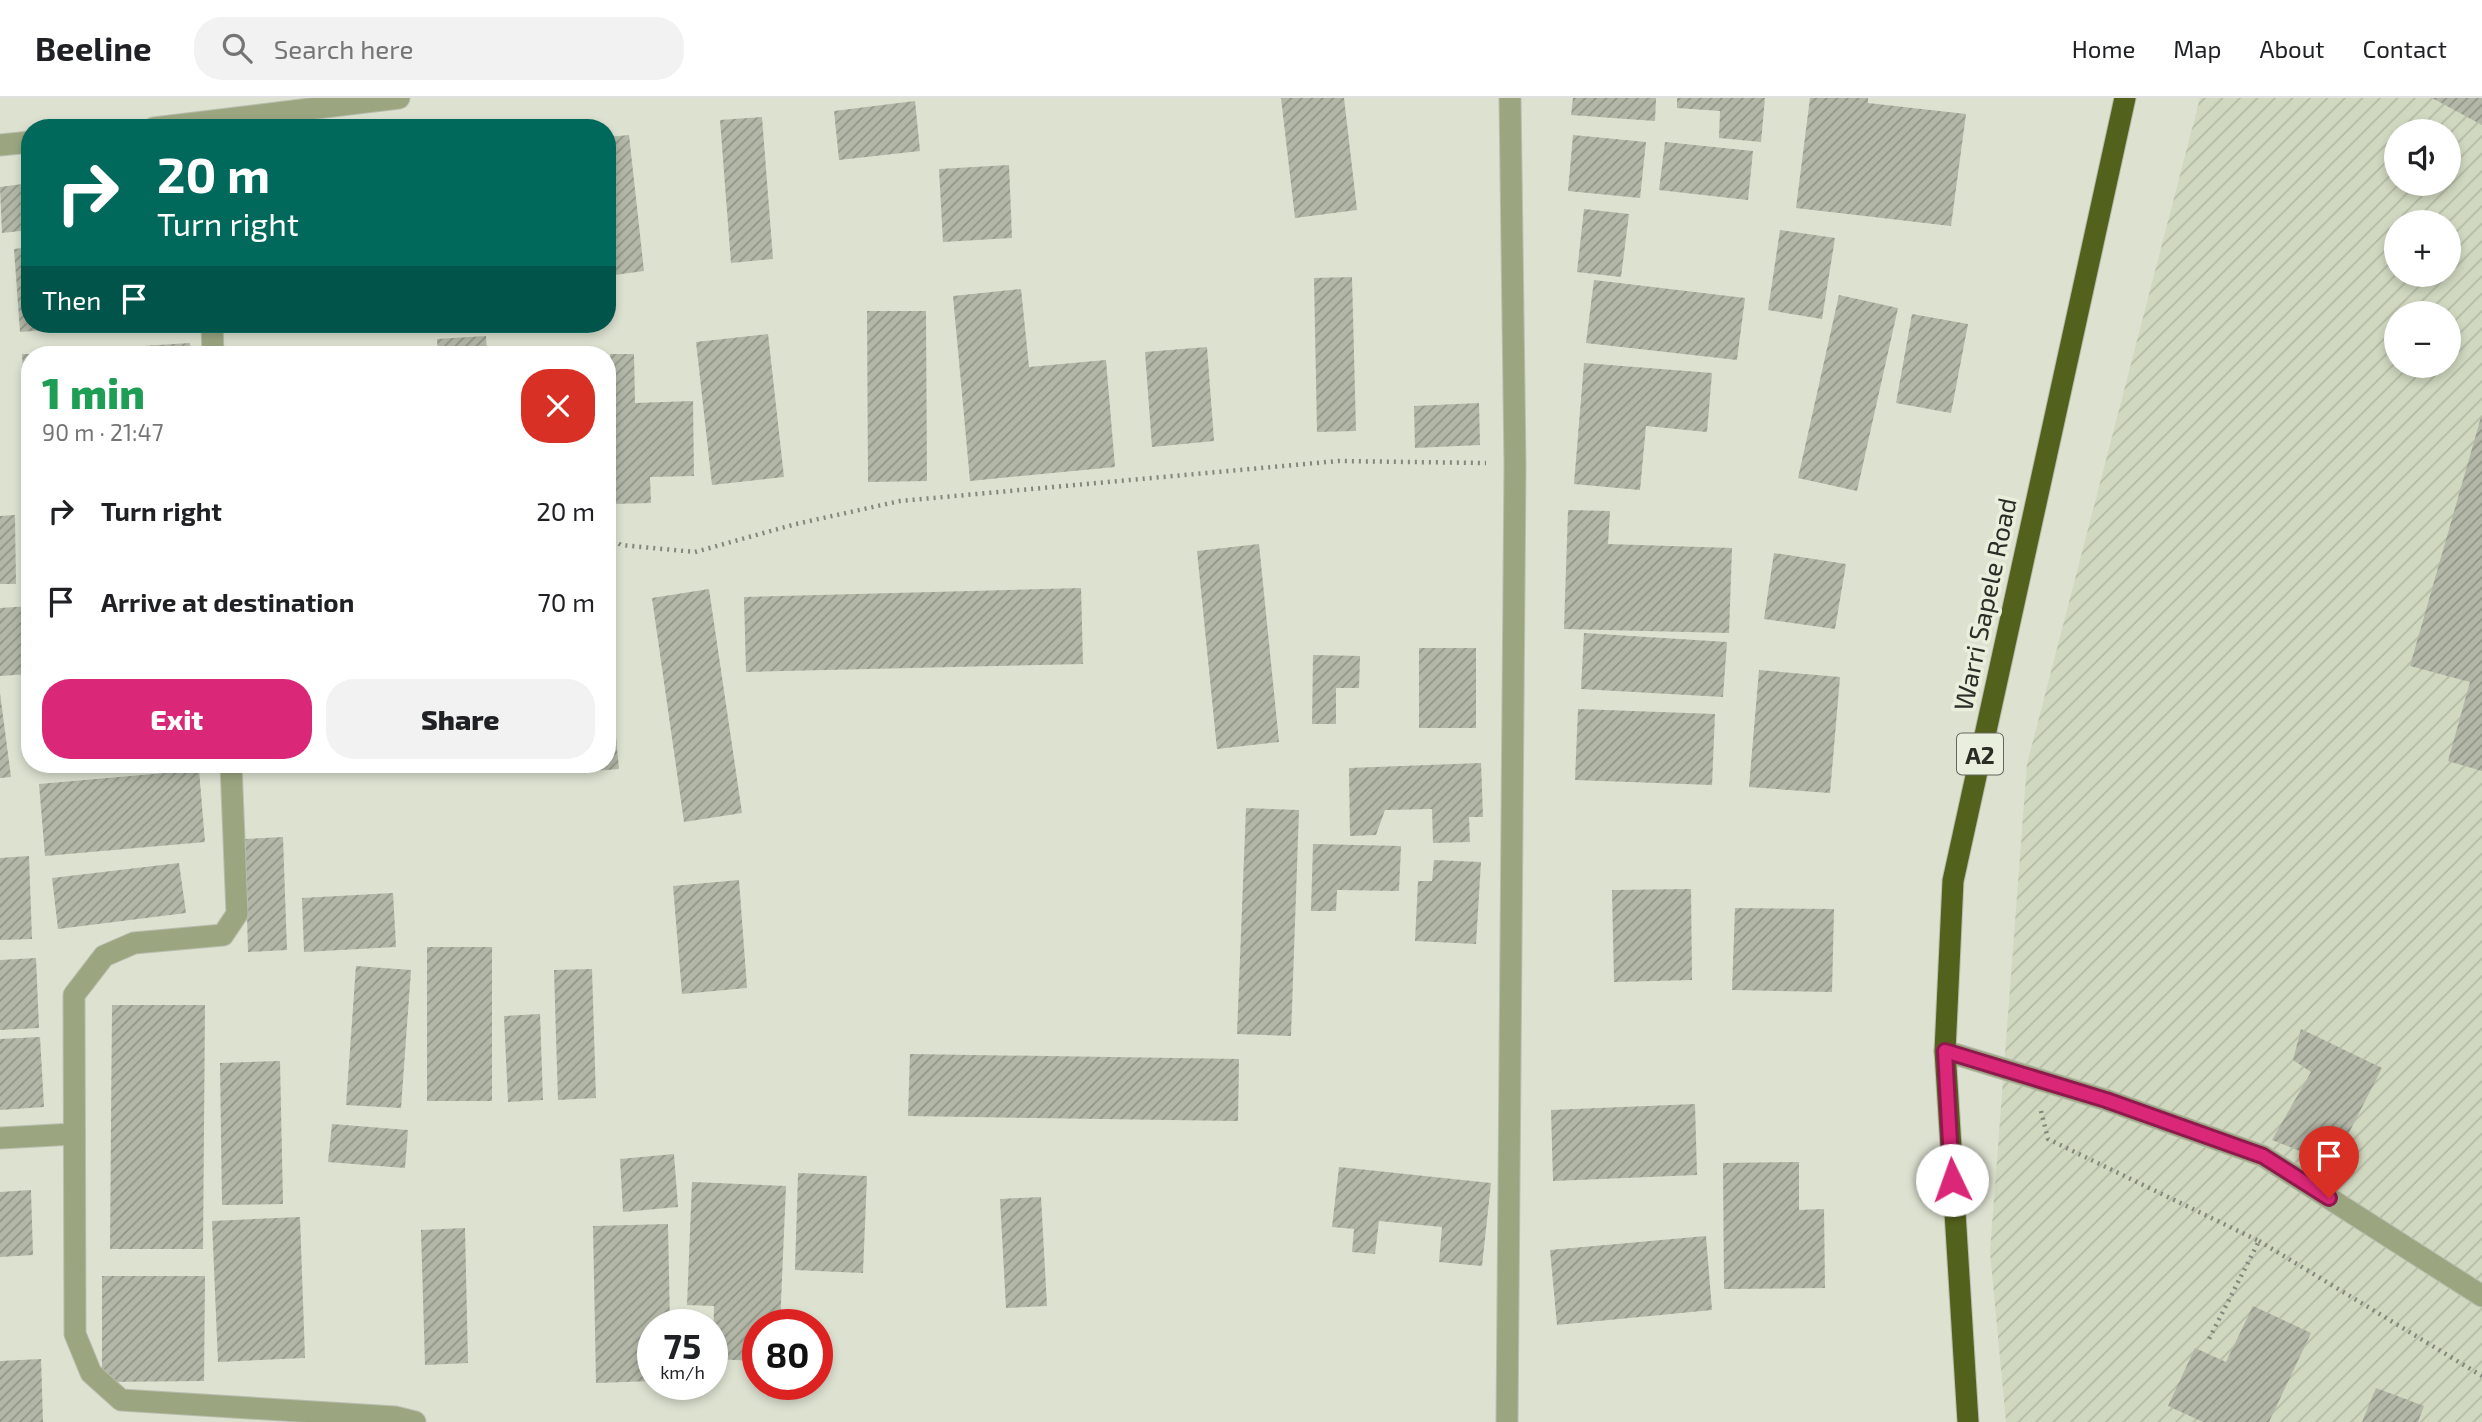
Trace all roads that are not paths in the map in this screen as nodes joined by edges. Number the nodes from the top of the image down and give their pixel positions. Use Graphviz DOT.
graph roads {
  1 [pos="399,98"];
  2 [pos="1510,98"];
  3 [pos="2125,98"];
  4 [pos="222,115"];
  5 [pos="201,119"];
  6 [pos="21,143"];
  7 [pos="0,145"];
  8 [pos="231,773"];
  9 [pos="1945,1051"];
  10 [pos="74,1134"];
  11 [pos="0,1138"];
  12 [pos="2482,1296"];
  13 [pos="415,1422"];
  14 [pos="1507,1422"];
  15 [pos="1968,1422"];
  1 -- 4 [label="street"];
  2 -- 14 [label="street"];
  3 -- 9 [label="highway, Warri Sapele Road / A2"];
  4 -- 5 [label="street"];
  6 -- 7 [label="street"];
  8 -- 10 [label="street"];
  9 -- 12 [label="street"];
  9 -- 15 [label="highway, Warri Sapele Road / A2"];
  10 -- 11 [label="street"];
  10 -- 13 [label="street"];
}
